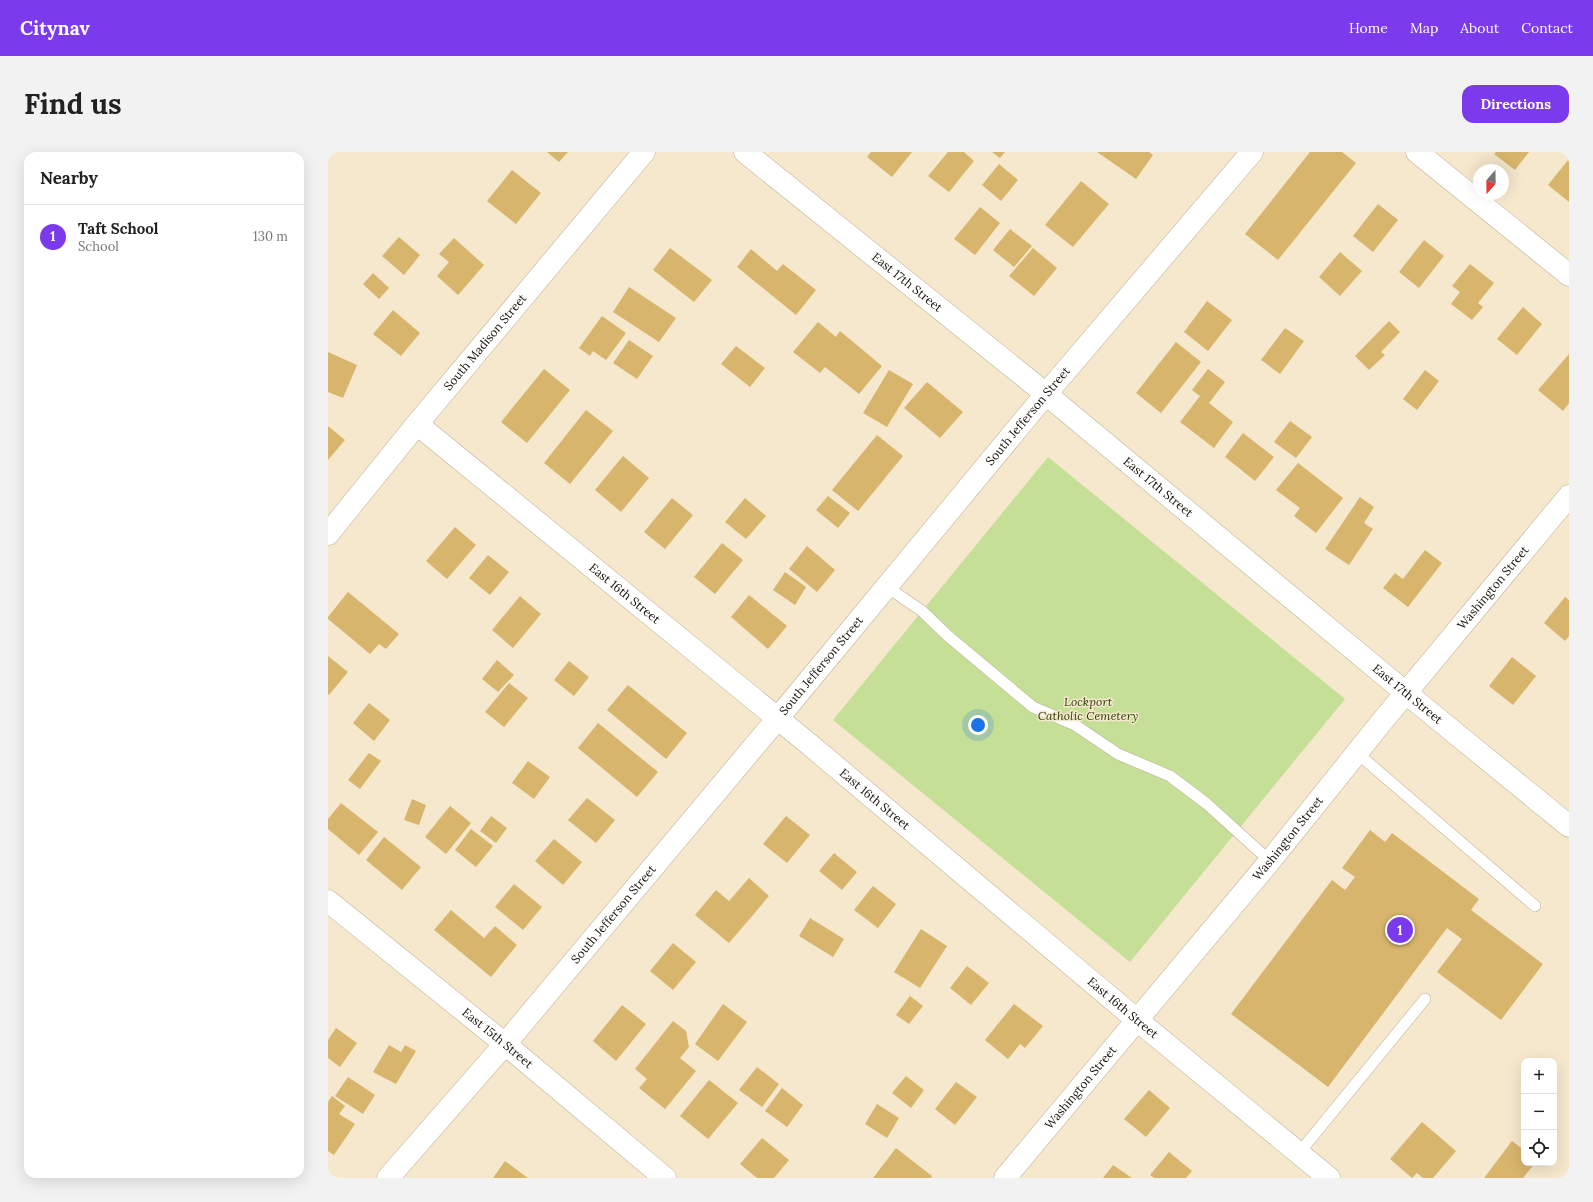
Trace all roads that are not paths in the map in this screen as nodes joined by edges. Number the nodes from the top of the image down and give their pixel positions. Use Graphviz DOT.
graph roads {
  1 [pos="644,152"];
  2 [pos="745,152"];
  3 [pos="1252,152"];
  4 [pos="1417,152"];
  5 [pos="1569,275"];
  6 [pos="1046,394"];
  7 [pos="417,424"];
  8 [pos="1569,496"];
  9 [pos="328,534"];
  10 [pos="887,587"];
  11 [pos="1406,693"];
  12 [pos="778,718"];
  13 [pos="1357,753"];
  14 [pos="1569,826"];
  15 [pos="1270,861"];
  16 [pos="328,901"];
  17 [pos="1535,906"];
  18 [pos="1426,999"];
  19 [pos="1137,1020"];
  20 [pos="505,1044"];
  21 [pos="1299,1153"];
  22 [pos="388,1178"];
  23 [pos="665,1178"];
  24 [pos="1005,1178"];
  25 [pos="1329,1178"];
  1 -- 7 [label="street, South Madison Street"];
  2 -- 6 [label="street, East 17th Street"];
  3 -- 6 [label="street, South Jefferson Street"];
  4 -- 5 [label="street"];
  6 -- 10 [label="street, South Jefferson Street"];
  6 -- 11 [label="street, East 17th Street"];
  7 -- 9 [label="street, South Madison Street"];
  7 -- 12 [label="street, East 16th Street"];
  8 -- 11 [label="street, Washington Street"];
  10 -- 12 [label="street, South Jefferson Street"];
  10 -- 15 [label="lane"];
  11 -- 13 [label="street, Washington Street"];
  11 -- 14 [label="street, East 17th Street"];
  12 -- 19 [label="street, East 16th Street"];
  12 -- 20 [label="street, South Jefferson Street"];
  13 -- 15 [label="street, Washington Street"];
  13 -- 17 [label="lane"];
  15 -- 19 [label="street, Washington Street"];
  16 -- 20 [label="street, East 15th Street"];
  18 -- 21 [label="lane"];
  19 -- 21 [label="street, East 16th Street"];
  19 -- 24 [label="street, Washington Street"];
  20 -- 22 [label="street, South Jefferson Street"];
  20 -- 23 [label="street, East 15th Street"];
  21 -- 25 [label="street, East 16th Street"];
}
